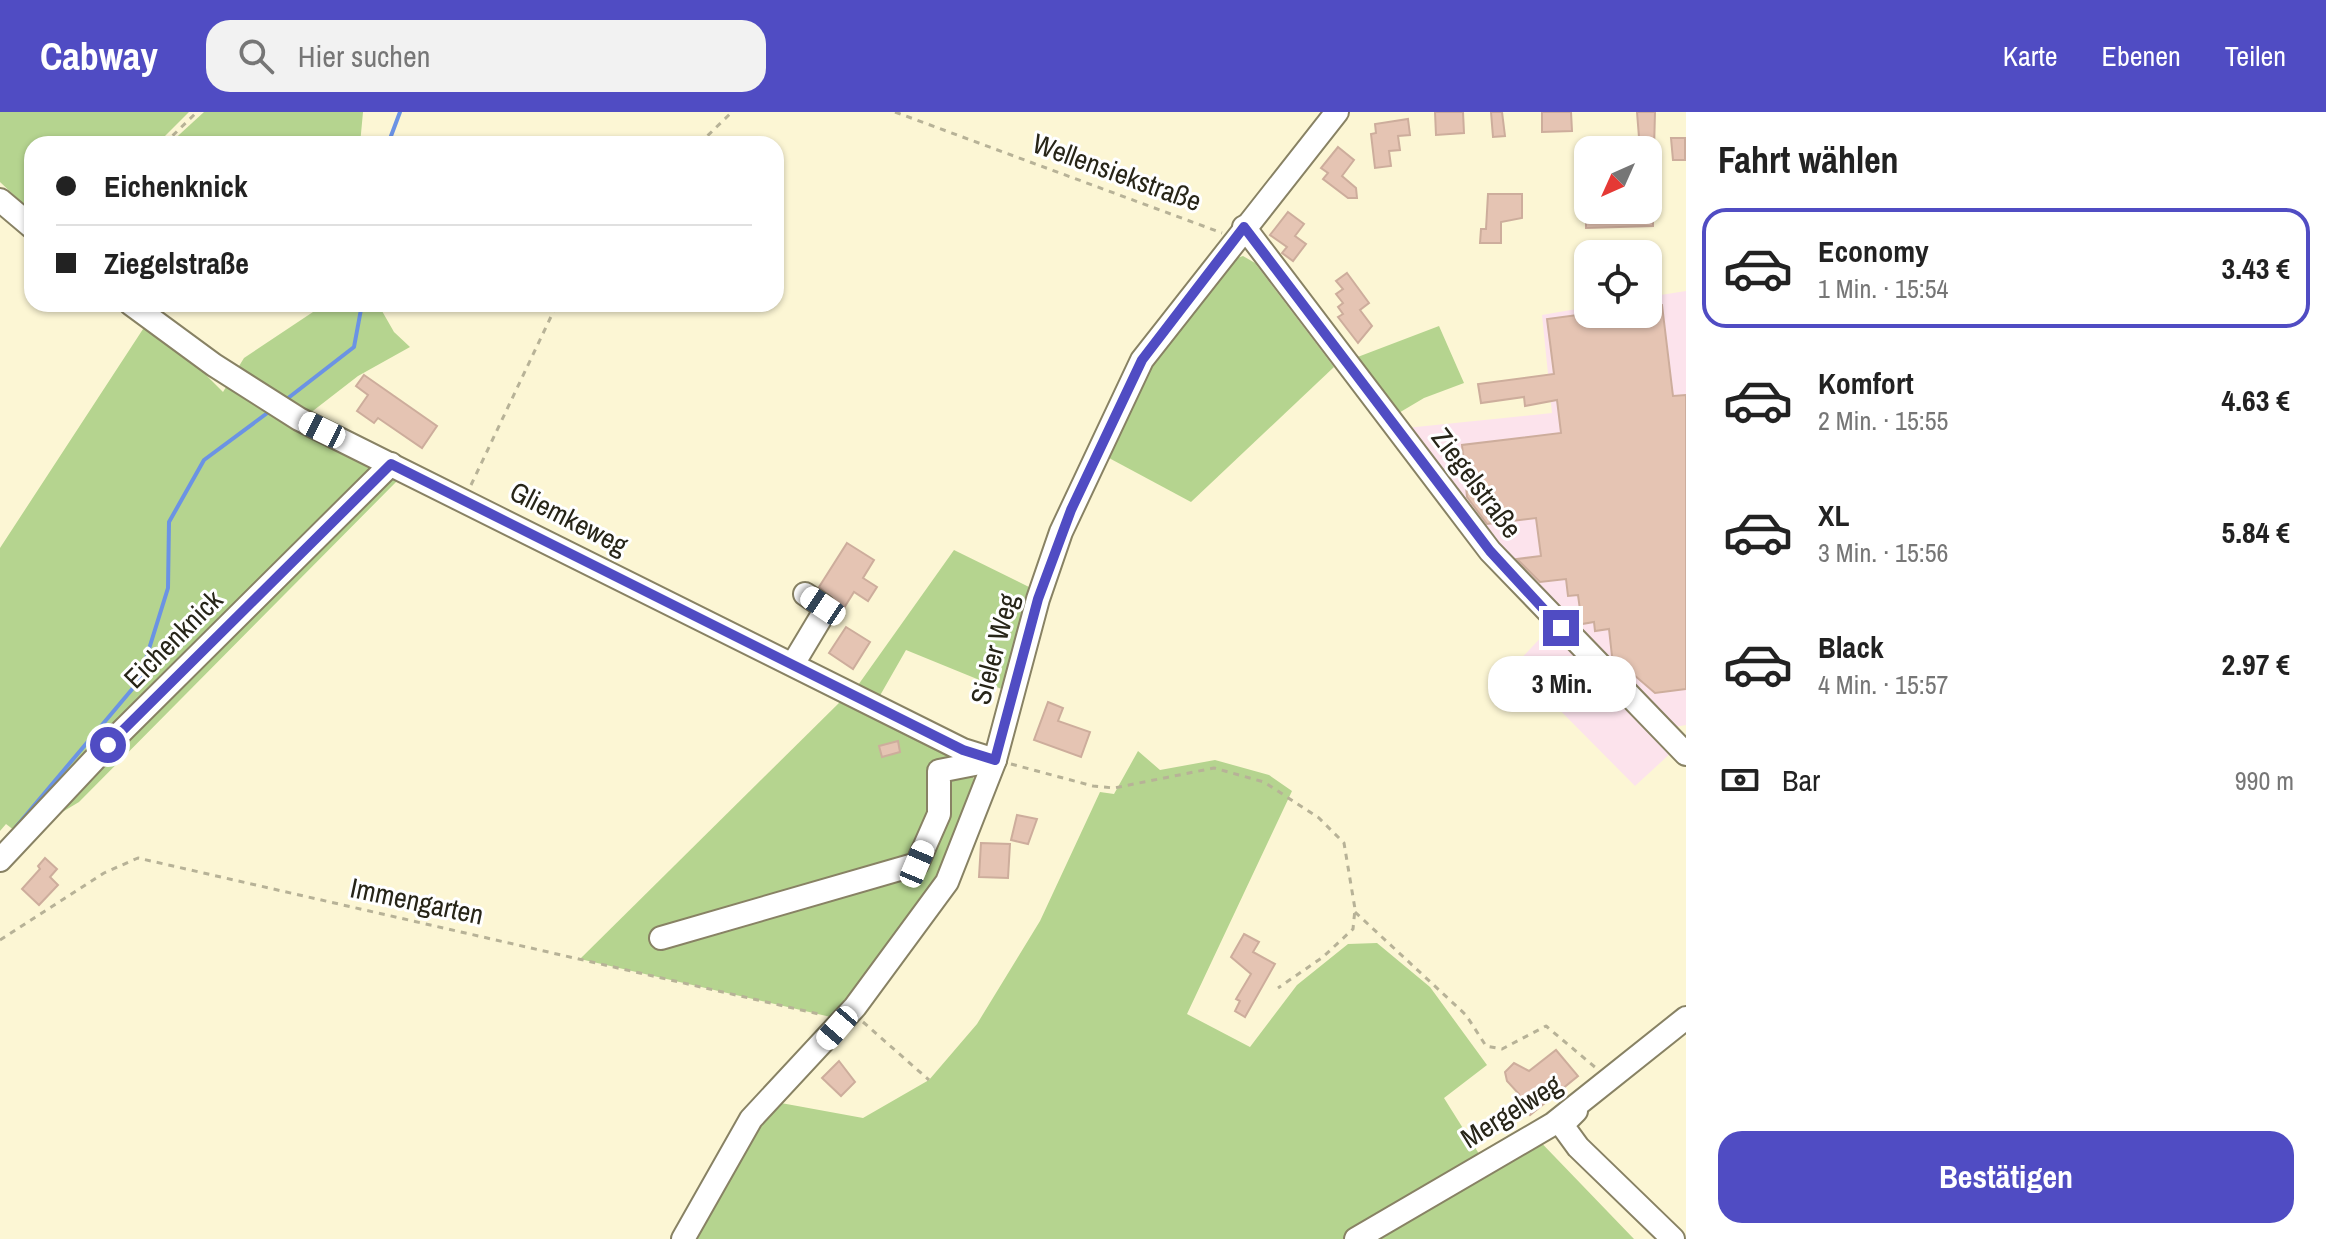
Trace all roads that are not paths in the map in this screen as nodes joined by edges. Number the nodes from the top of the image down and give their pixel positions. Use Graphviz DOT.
graph roads {
  1 [pos="1337,112"];
  2 [pos="0,200"];
  3 [pos="24,220"];
  4 [pos="1239,234"];
  5 [pos="142,312"];
  6 [pos="391,464"];
  7 [pos="805,594"];
  8 [pos="793,664"];
  9 [pos="1686,754"];
  10 [pos="995,760"];
  11 [pos="0,860"];
  12 [pos="661,938"];
  13 [pos="1686,1018"];
  14 [pos="1587,1098"];
  15 [pos="683,1239"];
  16 [pos="1356,1239"];
  17 [pos="1673,1239"];
  1 -- 4 [label="street, Sieler Weg"];
  2 -- 3 [label="street"];
  4 -- 9 [label="street, Ziegelstraße"];
  4 -- 10 [label="street, Sieler Weg"];
  5 -- 6 [label="street, Gliemkeweg"];
  6 -- 8 [label="street, Gliemkeweg"];
  6 -- 11 [label="street, Eichenknick"];
  7 -- 8 [label="street"];
  8 -- 10 [label="street, Gliemkeweg"];
  10 -- 12 [label="street"];
  10 -- 15 [label="street, Sieler Weg"];
  13 -- 14 [label="street, Mergelweg"];
  14 -- 16 [label="street, Mergelweg"];
  14 -- 17 [label="street"];
}
